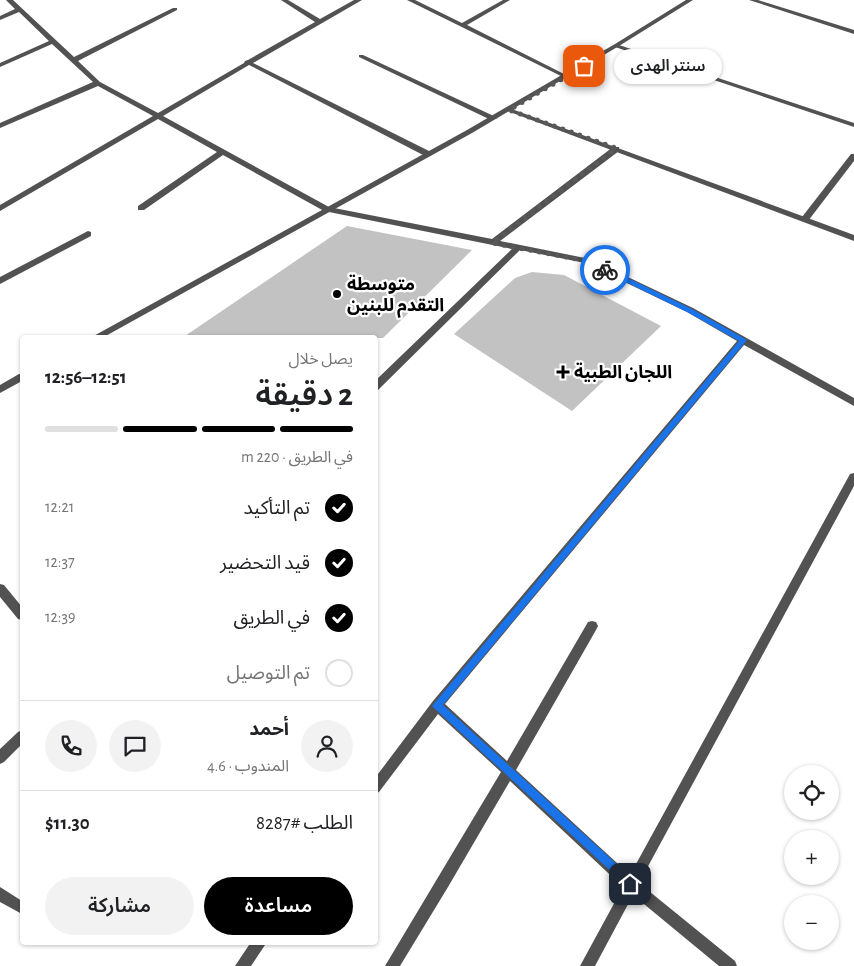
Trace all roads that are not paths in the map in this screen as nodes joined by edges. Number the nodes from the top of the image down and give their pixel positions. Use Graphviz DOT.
graph roads {
  1 [pos="9,0"];
  2 [pos="284,0"];
  3 [pos="359,0"];
  4 [pos="410,0"];
  5 [pos="507,0"];
  6 [pos="690,0"];
  7 [pos="752,0"];
  8 [pos="175,9"];
  9 [pos="19,10"];
  10 [pos="0,18"];
  11 [pos="320,22"];
  12 [pos="463,25"];
  13 [pos="854,32"];
  14 [pos="53,41"];
  15 [pos="617,46"];
  16 [pos="361,56"];
  17 [pos="74,60"];
  18 [pos="247,62"];
  19 [pos="0,65"];
  20 [pos="567,77"];
  21 [pos="98,83"];
  22 [pos="509,110"];
  23 [pos="158,117"];
  24 [pos="494,118"];
  25 [pos="854,125"];
  26 [pos="0,126"];
  27 [pos="616,148"];
  28 [pos="222,152"];
  29 [pos="428,154"];
  30 [pos="854,156"];
  31 [pos="0,208"];
  32 [pos="141,208"];
  33 [pos="328,209"];
  34 [pos="805,219"];
  35 [pos="88,234"];
  36 [pos="854,238"];
  37 [pos="492,243"];
  38 [pos="518,248"];
  39 [pos="0,281"];
  40 [pos="99,335"];
  41 [pos="743,340"];
  42 [pos="20,378"];
  43 [pos="378,384"];
  44 [pos="0,389"];
  45 [pos="854,402"];
  46 [pos="854,477"];
  47 [pos="0,589"];
  48 [pos="20,613"];
  49 [pos="592,626"];
  50 [pos="437,706"];
  51 [pos="20,738"];
  52 [pos="0,758"];
  53 [pos="507,771"];
  54 [pos="378,784"];
  55 [pos="630,884"];
  56 [pos="0,894"];
  57 [pos="20,907"];
  58 [pos="258,945"];
  59 [pos="242,966"];
  60 [pos="392,966"];
  61 [pos="587,966"];
  62 [pos="730,966"];
  1 -- 9 [label="street"];
  2 -- 11 [label="street"];
  3 -- 11 [label="street"];
  4 -- 12 [label="street"];
  5 -- 12 [label="street"];
  6 -- 15 [label="street"];
  7 -- 13 [label="street"];
  8 -- 17 [label="street"];
  9 -- 10 [label="street"];
  9 -- 14 [label="street"];
  11 -- 18 [label="street"];
  12 -- 20 [label="street"];
  14 -- 17 [label="street"];
  14 -- 19 [label="street"];
  15 -- 20 [label="street"];
  15 -- 25 [label="street"];
  16 -- 24 [label="street"];
  17 -- 21 [label="street"];
  18 -- 23 [label="street"];
  18 -- 29 [label="street"];
  20 -- 22 [label="street"];
  21 -- 23 [label="street"];
  21 -- 26 [label="street"];
  22 -- 24 [label="street"];
  22 -- 27 [label="street"];
  23 -- 28 [label="street"];
  23 -- 31 [label="street"];
  24 -- 29 [label="street"];
  27 -- 34 [label="street"];
  27 -- 37 [label="street"];
  28 -- 32 [label="street"];
  28 -- 33 [label="street"];
  29 -- 33 [label="street"];
  30 -- 34 [label="street"];
  33 -- 37 [label="street"];
  33 -- 40 [label="street"];
  34 -- 36 [label="street"];
  35 -- 39 [label="street"];
  37 -- 38 [label="street"];
  38 -- 41 [label="street"];
  38 -- 43 [label="street"];
  41 -- 45 [label="street"];
  41 -- 50 [label="street"];
  42 -- 44 [label="street"];
  46 -- 55 [label="street"];
  47 -- 48 [label="street"];
  49 -- 53 [label="street"];
  50 -- 53 [label="street"];
  50 -- 54 [label="street"];
  51 -- 52 [label="street"];
  53 -- 55 [label="street"];
  53 -- 60 [label="street"];
  55 -- 61 [label="street"];
  55 -- 62 [label="street"];
  56 -- 57 [label="street"];
  58 -- 59 [label="street"];
}
